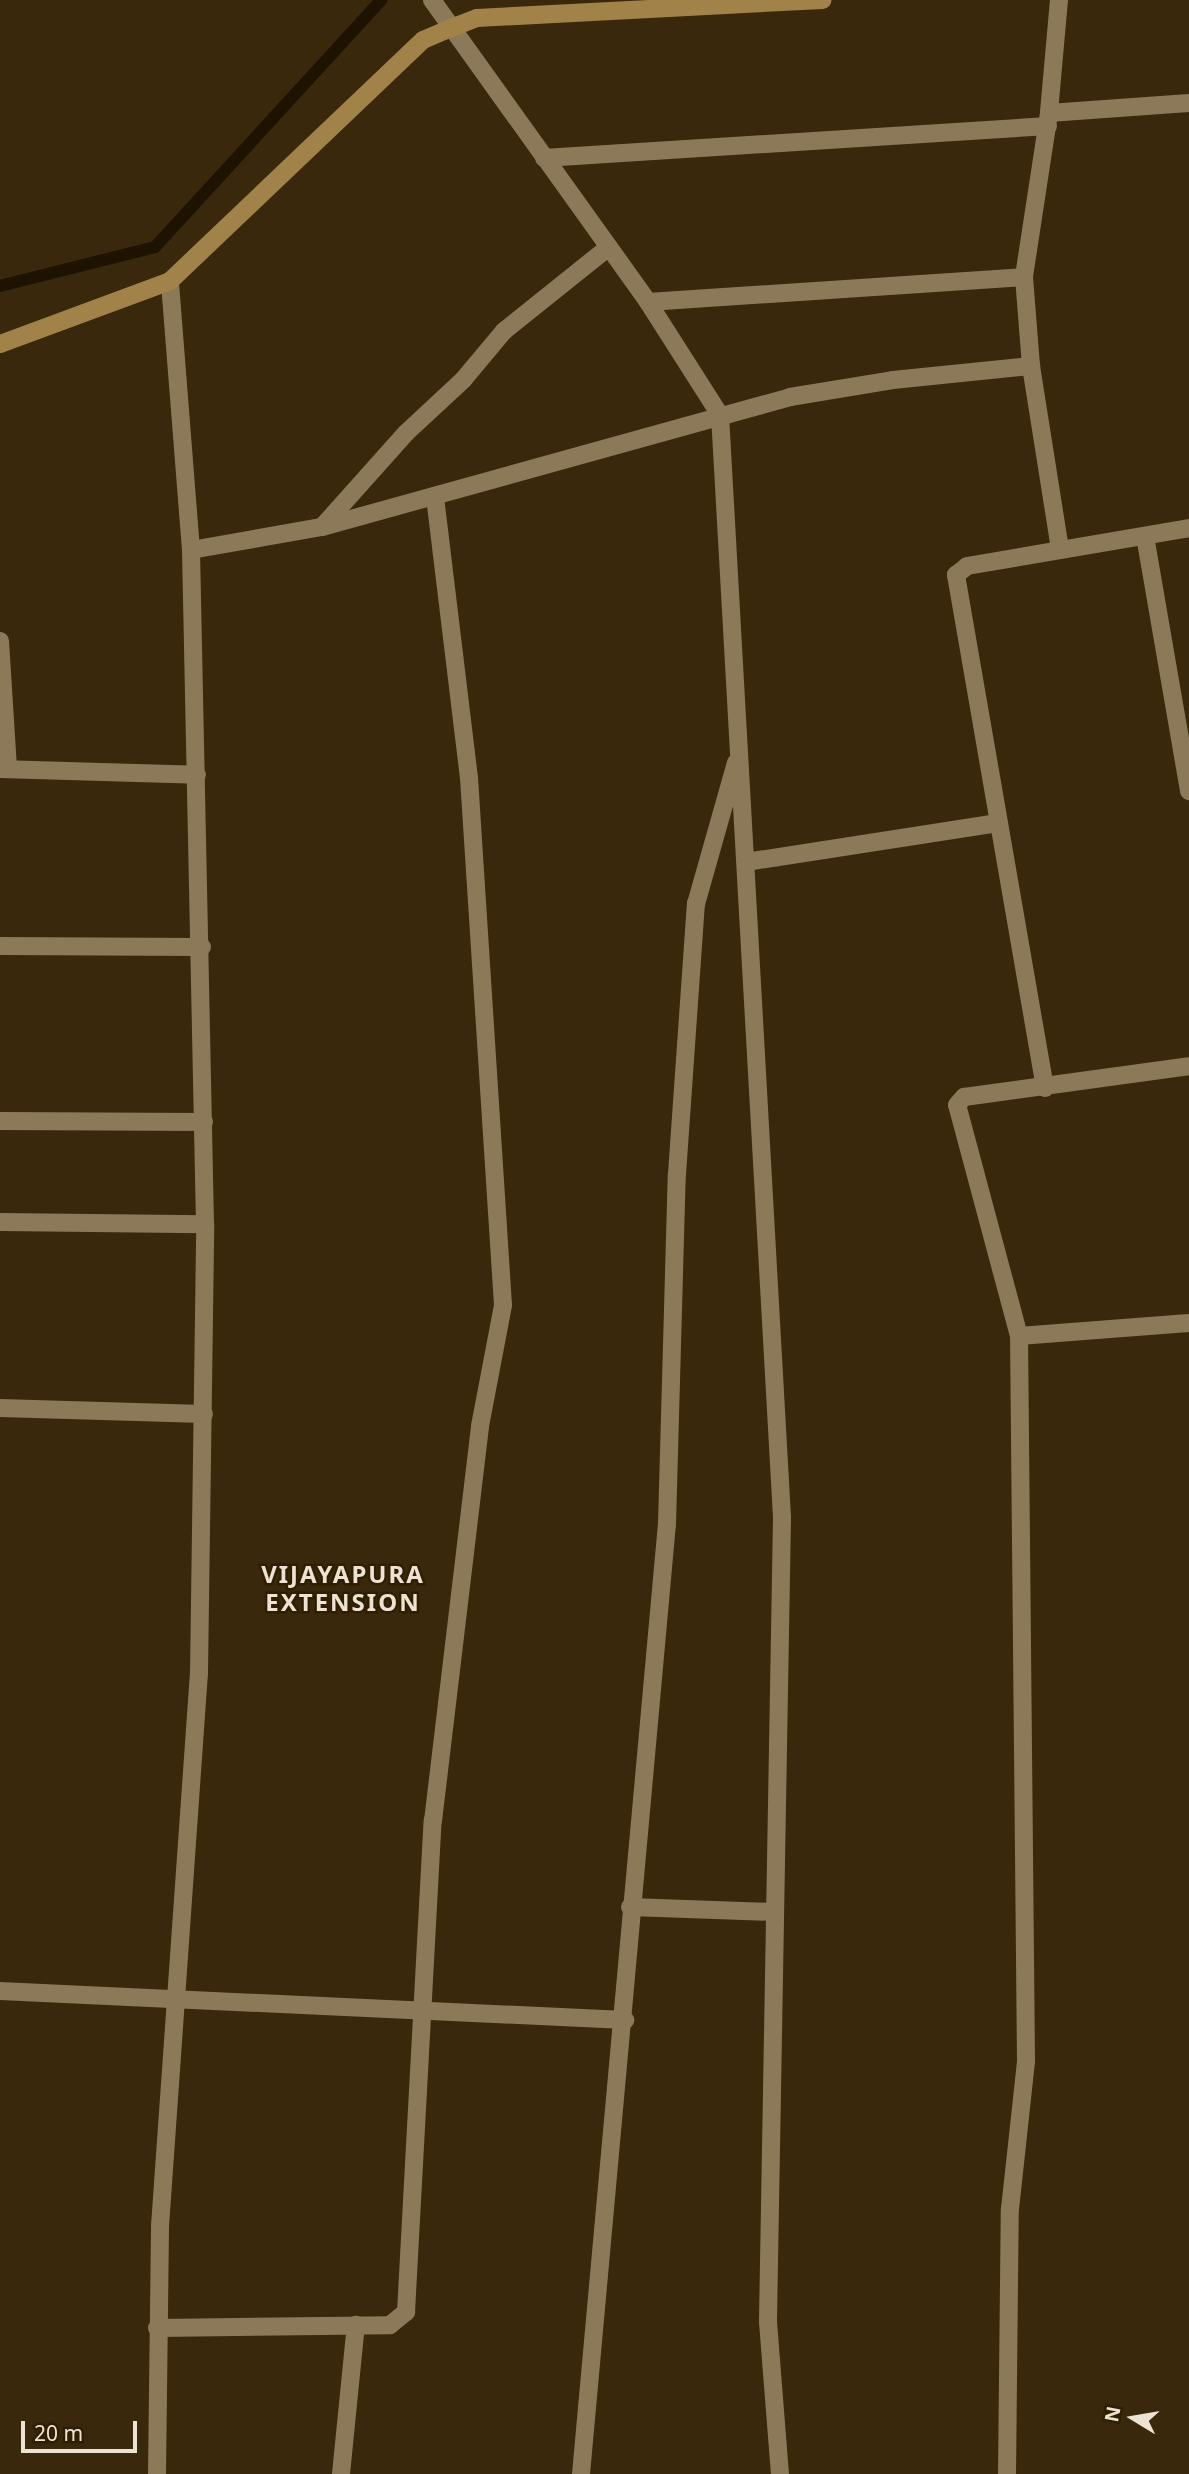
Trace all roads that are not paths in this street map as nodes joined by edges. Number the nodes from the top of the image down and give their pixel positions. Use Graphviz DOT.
graph roads {
  1 [pos="432,0"];
  2 [pos="823,0"];
  3 [pos="1059,0"];
  4 [pos="755,2"];
  5 [pos="587,6"];
  6 [pos="451,27"];
  7 [pos="1189,103"];
  8 [pos="1048,119"];
  9 [pos="544,158"];
  10 [pos="608,247"];
  11 [pos="1024,277"];
  12 [pos="170,281"];
  13 [pos="648,302"];
  14 [pos="0,344"];
  15 [pos="1031,366"];
  16 [pos="720,415"];
  17 [pos="435,496"];
  18 [pos="322,527"];
  19 [pos="1189,528"];
  20 [pos="1145,536"];
  21 [pos="191,550"];
  22 [pos="1060,550"];
  23 [pos="0,641"];
  24 [pos="740,750"];
  25 [pos="4,769"];
  26 [pos="197,775"];
  27 [pos="1189,791"];
  28 [pos="998,822"];
  29 [pos="746,862"];
  30 [pos="0,946"];
  31 [pos="202,947"];
  32 [pos="1189,1066"];
  33 [pos="1045,1088"];
  34 [pos="0,1121"];
  35 [pos="204,1122"];
  36 [pos="0,1222"];
  37 [pos="205,1224"];
  38 [pos="1189,1323"];
  39 [pos="1019,1336"];
  40 [pos="0,1408"];
  41 [pos="204,1414"];
  42 [pos="630,1907"];
  43 [pos="775,1912"];
  44 [pos="0,1991"];
  45 [pos="176,2003"];
  46 [pos="422,2008"];
  47 [pos="625,2020"];
  48 [pos="356,2325"];
  49 [pos="157,2328"];
  50 [pos="157,2474"];
  51 [pos="341,2474"];
  52 [pos="581,2474"];
  53 [pos="780,2474"];
  54 [pos="1007,2474"];
  1 -- 6 [label="street"];
  2 -- 4 [label="street"];
  3 -- 8 [label="street"];
  4 -- 5 [label="street"];
  5 -- 6 [label="street"];
  6 -- 9 [label="street"];
  6 -- 12 [label="street"];
  7 -- 8 [label="street"];
  8 -- 9 [label="street"];
  8 -- 11 [label="street"];
  9 -- 10 [label="street"];
  10 -- 13 [label="street"];
  10 -- 18 [label="street"];
  11 -- 13 [label="street"];
  11 -- 15 [label="street"];
  12 -- 14 [label="street"];
  12 -- 21 [label="street"];
  13 -- 16 [label="street"];
  15 -- 16 [label="street"];
  15 -- 22 [label="street"];
  16 -- 17 [label="street"];
  16 -- 24 [label="street"];
  17 -- 18 [label="street"];
  17 -- 46 [label="street"];
  18 -- 21 [label="street"];
  19 -- 20 [label="street"];
  20 -- 22 [label="street"];
  20 -- 27 [label="street"];
  21 -- 26 [label="street"];
  22 -- 28 [label="street"];
  23 -- 25 [label="street"];
  24 -- 29 [label="street"];
  24 -- 42 [label="street"];
  25 -- 26 [label="street"];
  26 -- 31 [label="street"];
  28 -- 29 [label="street"];
  28 -- 33 [label="street"];
  29 -- 43 [label="street"];
  30 -- 31 [label="street"];
  31 -- 35 [label="street"];
  32 -- 33 [label="street"];
  33 -- 39 [label="street"];
  34 -- 35 [label="street"];
  35 -- 37 [label="street"];
  36 -- 37 [label="street"];
  37 -- 41 [label="street"];
  38 -- 39 [label="street"];
  39 -- 54 [label="street"];
  40 -- 41 [label="street"];
  41 -- 45 [label="street"];
  42 -- 43 [label="street"];
  42 -- 47 [label="street"];
  43 -- 53 [label="street"];
  44 -- 45 [label="street"];
  45 -- 46 [label="street"];
  45 -- 49 [label="street"];
  46 -- 47 [label="street"];
  46 -- 48 [label="street"];
  47 -- 52 [label="street"];
  48 -- 49 [label="street"];
  48 -- 51 [label="street"];
  49 -- 50 [label="street"];
}
